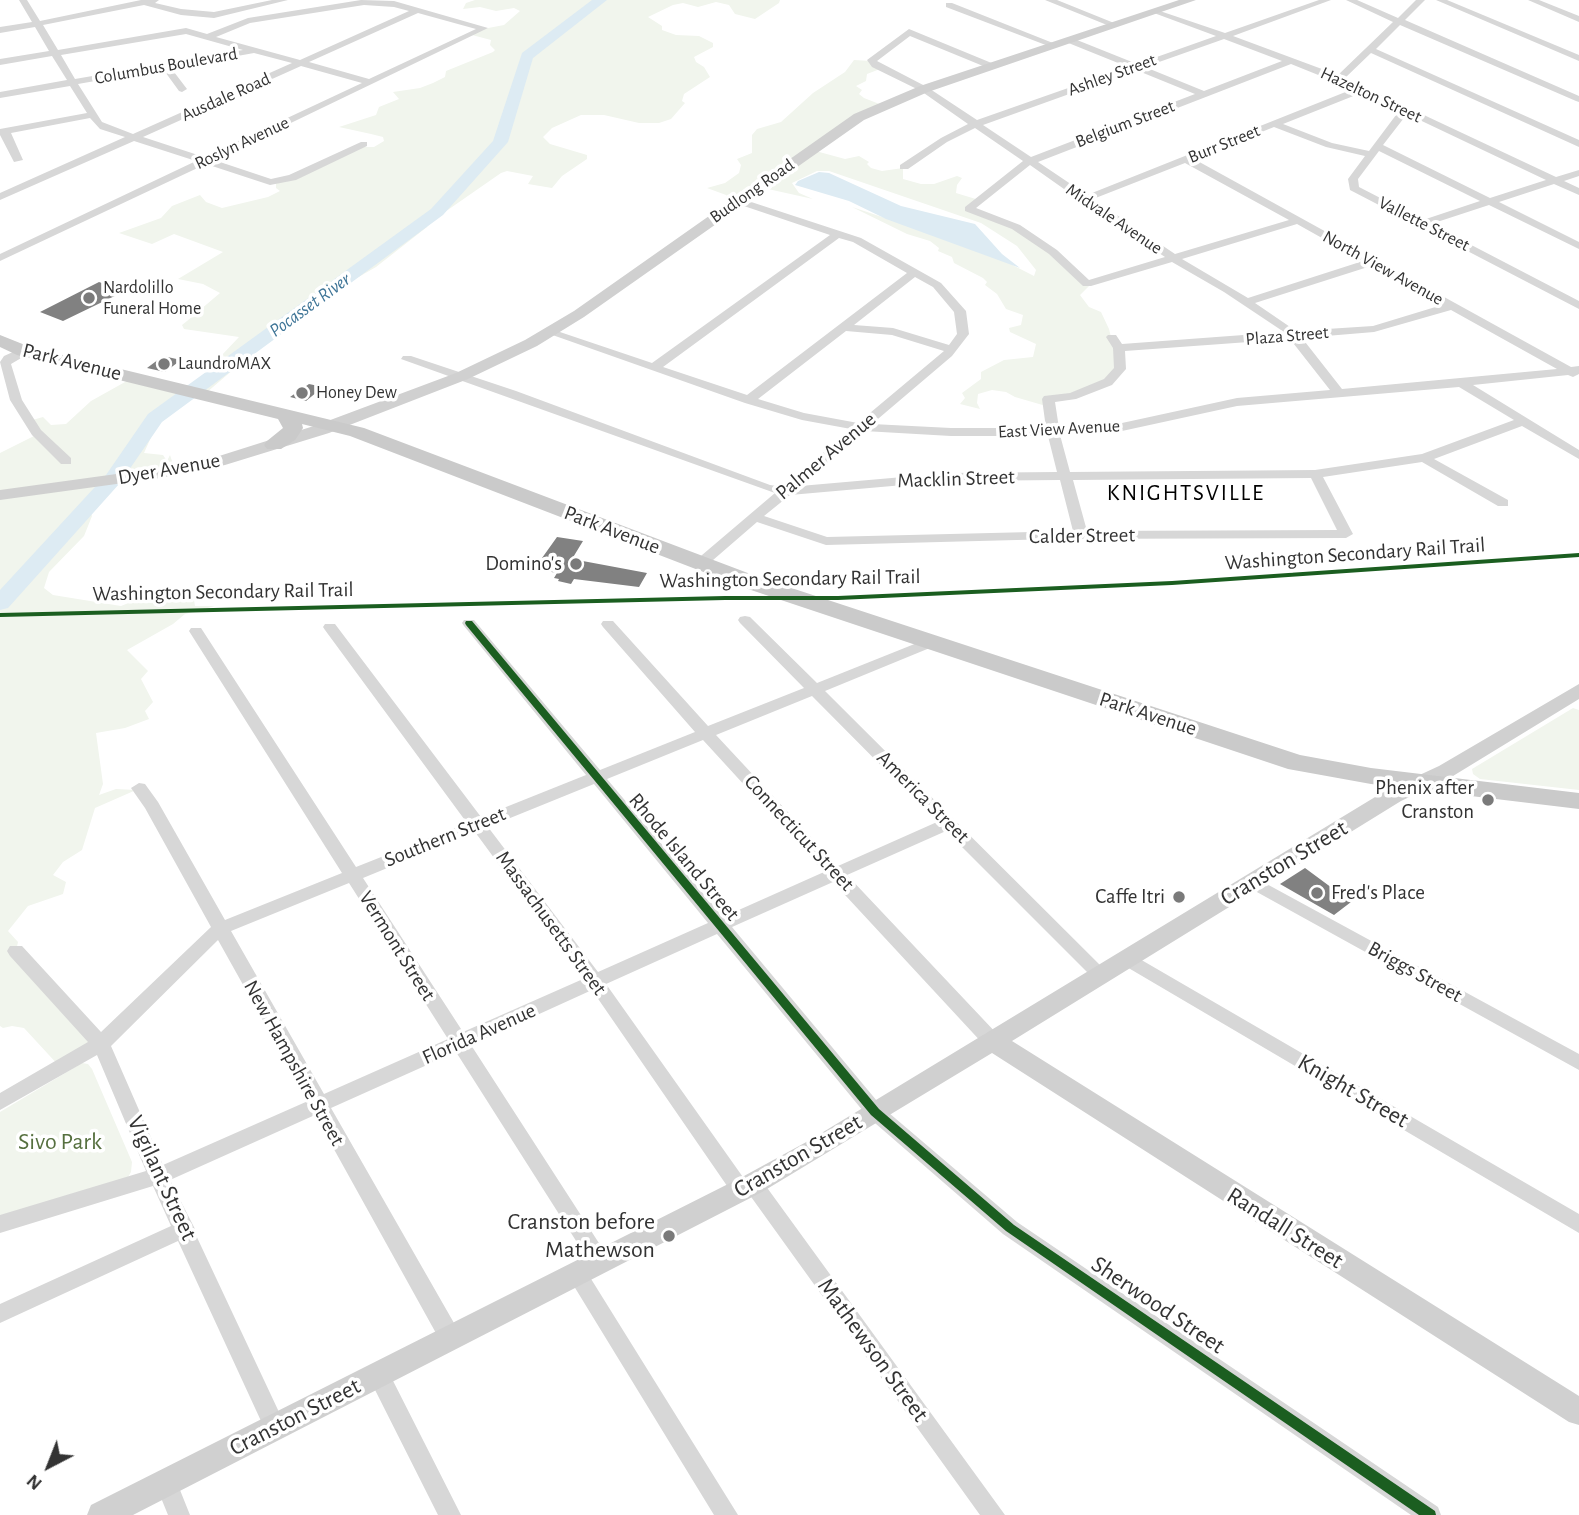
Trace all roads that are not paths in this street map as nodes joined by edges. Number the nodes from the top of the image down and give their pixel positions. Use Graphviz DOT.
graph roads {
  1 [pos="23,0"];
  2 [pos="132,0"];
  3 [pos="155,0"];
  4 [pos="284,0"];
  5 [pos="1049,0"];
  6 [pos="1190,0"];
  7 [pos="1327,0"];
  8 [pos="1350,0"];
  9 [pos="1421,0"];
  10 [pos="1440,0"];
  11 [pos="1539,1"];
  12 [pos="952,2"];
  13 [pos="144,3"];
  14 [pos="419,5"];
  15 [pos="1158,5"];
  16 [pos="244,10"];
  17 [pos="257,19"];
  18 [pos="1579,19"];
  19 [pos="1399,21"];
  20 [pos="37,24"];
  21 [pos="1115,25"];
  22 [pos="0,30"];
  23 [pos="1225,35"];
  24 [pos="210,36"];
  25 [pos="1069,40"];
  26 [pos="1054,45"];
  27 [pos="257,50"];
  28 [pos="1371,50"];
  29 [pos="55,52"];
  30 [pos="1579,58"];
  31 [pos="1293,60"];
  32 [pos="0,62"];
  33 [pos="303,62"];
  34 [pos="165,66"];
  35 [pos="991,66"];
  36 [pos="1135,66"];
  37 [pos="1339,79"];
  38 [pos="74,82"];
  39 [pos="370,82"];
  40 [pos="182,89"];
  41 [pos="924,89"];
  42 [pos="1362,89"];
  43 [pos="1203,94"];
  44 [pos="0,95"];
  45 [pos="1579,99"];
  46 [pos="1405,110"];
  47 [pos="93,115"];
  48 [pos="1275,124"];
  49 [pos="973,125"];
  50 [pos="2,131"];
  51 [pos="134,137"];
  52 [pos="364,144"];
  53 [pos="1579,144"];
  54 [pos="1373,150"];
  55 [pos="1186,159"];
  56 [pos="18,160"];
  57 [pos="205,161"];
  58 [pos="1028,162"];
  59 [pos="904,167"];
  60 [pos="1579,173"];
  61 [pos="1553,180"];
  62 [pos="1579,192"];
  63 [pos="0,198"];
  64 [pos="1085,199"];
  65 [pos="739,201"];
  66 [pos="1488,201"];
  67 [pos="1297,221"];
  68 [pos="1423,223"];
  69 [pos="839,233"];
  70 [pos="1579,246"];
  71 [pos="0,258"];
  72 [pos="1173,258"];
  73 [pos="1371,262"];
  74 [pos="915,272"];
  75 [pos="1247,302"];
  76 [pos="1452,306"];
  77 [pos="1579,306"];
  78 [pos="843,327"];
  79 [pos="550,332"];
  80 [pos="1295,337"];
  81 [pos="0,341"];
  82 [pos="951,349"];
  83 [pos="24,351"];
  84 [pos="407,359"];
  85 [pos="653,368"];
  86 [pos="1576,373"];
  87 [pos="462,376"];
  88 [pos="1461,383"];
  89 [pos="1338,393"];
  90 [pos="748,400"];
  91 [pos="282,412"];
  92 [pos="1521,422"];
  93 [pos="334,425"];
  94 [pos="862,427"];
  95 [pos="1053,432"];
  96 [pos="274,446"];
  97 [pos="1579,455"];
  98 [pos="1424,458"];
  99 [pos="66,461"];
  100 [pos="1315,474"];
  101 [pos="1067,477"];
  102 [pos="785,491"];
  103 [pos="0,495"];
  104 [pos="1503,503"];
  105 [pos="754,517"];
  106 [pos="1082,535"];
  107 [pos="700,564"];
  108 [pos="745,620"];
  109 [pos="469,622"];
  110 [pos="608,624"];
  111 [pos="330,627"];
  112 [pos="196,631"];
  113 [pos="932,642"];
  114 [pos="815,690"];
  115 [pos="1579,690"];
  116 [pos="705,733"];
  117 [pos="595,777"];
  118 [pos="1424,781"];
  119 [pos="139,788"];
  120 [pos="1579,801"];
  121 [pos="949,823"];
  122 [pos="478,824"];
  123 [pos="838,874"];
  124 [pos="352,875"];
  125 [pos="1252,882"];
  126 [pos="720,927"];
  127 [pos="219,929"];
  128 [pos="16,951"];
  129 [pos="1126,958"];
  130 [pos="1100,974"];
  131 [pos="596,983"];
  132 [pos="992,1041"];
  133 [pos="458,1043"];
  134 [pos="101,1044"];
  135 [pos="1579,1063"];
  136 [pos="0,1102"];
  137 [pos="318,1105"];
  138 [pos="875,1112"];
  139 [pos="158,1176"];
  140 [pos="747,1187"];
  141 [pos="0,1224"];
  142 [pos="1579,1224"];
  143 [pos="185,1229"];
  144 [pos="587,1266"];
  145 [pos="0,1314"];
  146 [pos="450,1337"];
  147 [pos="378,1374"];
  148 [pos="1579,1412"];
  149 [pos="275,1427"];
  150 [pos="166,1483"];
  151 [pos="102,1515"];
  152 [pos="178,1515"];
  153 [pos="450,1515"];
  154 [pos="727,1515"];
  155 [pos="994,1515"];
  156 [pos="1430,1515"];
  1 -- 20 [label="street"];
  2 -- 13 [label="street"];
  3 -- 13 [label="street"];
  4 -- 16 [label="street"];
  5 -- 21 [label="street"];
  6 -- 15 [label="main road, Budlong Road"];
  7 -- 23 [label="street, Ashley Street"];
  8 -- 19 [label="street"];
  9 -- 19 [label="street"];
  10 -- 30 [label="street"];
  11 -- 18 [label="street"];
  12 -- 26 [label="street"];
  13 -- 16 [label="street"];
  13 -- 20 [label="street"];
  14 -- 17 [label="street, Columbus Boulevard"];
  14 -- 33 [label="street, Ausdale Road"];
  14 -- 39 [label="street, Roslyn Avenue"];
  15 -- 21 [label="main road, Budlong Road"];
  15 -- 23 [label="street, Hazelton Street"];
  16 -- 17 [label="street"];
  17 -- 24 [label="street, Columbus Boulevard"];
  19 -- 28 [label="street"];
  19 -- 45 [label="street"];
  20 -- 22 [label="street"];
  20 -- 29 [label="street"];
  21 -- 25 [label="main road, Budlong Road"];
  23 -- 31 [label="street, Hazelton Street"];
  23 -- 36 [label="street, Ashley Street"];
  24 -- 27 [label="street, Columbus Boulevard"];
  24 -- 29 [label="street"];
  25 -- 26 [label="main road, Budlong Road"];
  25 -- 36 [label="street"];
  26 -- 35 [label="main road, Budlong Road"];
  27 -- 33 [label="street"];
  27 -- 34 [label="street, Columbus Boulevard"];
  28 -- 37 [label="street"];
  28 -- 53 [label="street"];
  29 -- 32 [label="street"];
  29 -- 38 [label="street"];
  31 -- 37 [label="street, Hazelton Street"];
  31 -- 43 [label="street, Belgium Street"];
  33 -- 39 [label="street"];
  33 -- 51 [label="street, Ausdale Road"];
  34 -- 38 [label="street, Columbus Boulevard"];
  34 -- 40 [label="street"];
  35 -- 41 [label="main road, Budlong Road"];
  35 -- 41 [label="street, Midvale Avenue"];
  36 -- 43 [label="street"];
  36 -- 49 [label="street, Ashley Street"];
  37 -- 42 [label="street, Hazelton Street"];
  38 -- 44 [label="street, Columbus Boulevard"];
  38 -- 47 [label="street"];
  39 -- 57 [label="street, Roslyn Avenue"];
  41 -- 49 [label="street, Midvale Avenue"];
  41 -- 65 [label="main road, Budlong Road"];
  42 -- 46 [label="street, Hazelton Street"];
  42 -- 48 [label="street, Burr Street"];
  43 -- 58 [label="street, Belgium Street"];
  46 -- 54 [label="street, Vallette Street"];
  46 -- 61 [label="street, Hazelton Street"];
  47 -- 50 [label="street"];
  47 -- 51 [label="street"];
  48 -- 54 [label="street"];
  48 -- 55 [label="street, Burr Street"];
  49 -- 58 [label="street, Midvale Avenue"];
  49 -- 59 [label="street, Ashley Street"];
  50 -- 56 [label="street"];
  51 -- 57 [label="street"];
  51 -- 63 [label="street, Ausdale Road"];
  52 -- 57 [label="street"];
  54 -- 66 [label="street"];
  54 -- 68 [label="street, Vallette Street"];
  55 -- 64 [label="street, Burr Street"];
  55 -- 67 [label="street, North View Avenue"];
  57 -- 71 [label="street, Roslyn Avenue"];
  58 -- 64 [label="street, Midvale Avenue"];
  58 -- 72 [label="street, Belgium Street"];
  60 -- 61 [label="street"];
  61 -- 62 [label="street, Hazelton Street"];
  61 -- 66 [label="street"];
  64 -- 72 [label="street, Midvale Avenue"];
  65 -- 69 [label="street"];
  65 -- 79 [label="main road, Budlong Road"];
  66 -- 68 [label="street"];
  66 -- 70 [label="street"];
  67 -- 72 [label="street"];
  67 -- 73 [label="street, North View Avenue"];
  68 -- 77 [label="street, Vallette Street"];
  69 -- 74 [label="street"];
  69 -- 85 [label="street"];
  72 -- 75 [label="street, Midvale Avenue"];
  73 -- 75 [label="street"];
  73 -- 76 [label="street, North View Avenue"];
  74 -- 78 [label="street"];
  74 -- 82 [label="street"];
  75 -- 80 [label="street, Midvale Avenue"];
  76 -- 80 [label="street, Plaza Street"];
  76 -- 86 [label="street, North View Avenue"];
  78 -- 82 [label="street"];
  78 -- 90 [label="street"];
  79 -- 85 [label="street, East View Avenue"];
  79 -- 87 [label="main road, Budlong Road"];
  80 -- 89 [label="street, Midvale Avenue"];
  80 -- 95 [label="street, Plaza Street"];
  81 -- 83 [label="main road, Park Avenue"];
  82 -- 94 [label="street, Palmer Avenue"];
  83 -- 91 [label="main road, Park Avenue"];
  83 -- 99 [label="street"];
  84 -- 87 [label="street, Macklin Street"];
  85 -- 90 [label="street, East View Avenue"];
  86 -- 88 [label="street, East View Avenue"];
  87 -- 93 [label="main road, Budlong Road"];
  87 -- 102 [label="street, Macklin Street"];
  88 -- 89 [label="street, East View Avenue"];
  88 -- 92 [label="street"];
  89 -- 95 [label="street, East View Avenue"];
  90 -- 94 [label="street, East View Avenue"];
  91 -- 93 [label="main road, Park Avenue"];
  91 -- 96 [label="main road"];
  92 -- 97 [label="street"];
  92 -- 98 [label="street, Macklin Street"];
  93 -- 96 [label="main road, Dyer Avenue"];
  93 -- 107 [label="main road, Park Avenue"];
  94 -- 95 [label="street, East View Avenue"];
  94 -- 102 [label="street, Palmer Avenue"];
  95 -- 101 [label="street"];
  96 -- 103 [label="main road, Dyer Avenue"];
  98 -- 100 [label="street, Macklin Street"];
  98 -- 104 [label="street"];
  100 -- 101 [label="street, Macklin Street"];
  100 -- 106 [label="street, Calder Street"];
  101 -- 102 [label="street, Macklin Street"];
  101 -- 106 [label="street"];
  102 -- 105 [label="street, Palmer Avenue"];
  105 -- 106 [label="street, Calder Street"];
  105 -- 107 [label="street, Palmer Avenue"];
  107 -- 113 [label="main road, Park Avenue"];
  108 -- 114 [label="street, America Street"];
  109 -- 117 [label="street, Rhode Island Street"];
  110 -- 116 [label="street, Connecticut Street"];
  111 -- 122 [label="street, Massachusetts Street"];
  112 -- 124 [label="street, Vermont Street"];
  113 -- 114 [label="street, Southern Street"];
  113 -- 118 [label="main road, Park Avenue"];
  114 -- 116 [label="street, Southern Street"];
  114 -- 121 [label="street, America Street"];
  115 -- 118 [label="main road, Cranston Street"];
  116 -- 117 [label="street, Southern Street"];
  116 -- 123 [label="street, Connecticut Street"];
  117 -- 122 [label="street, Southern Street"];
  117 -- 126 [label="street, Rhode Island Street"];
  118 -- 120 [label="main road, Park Avenue"];
  118 -- 125 [label="main road, Cranston Street"];
  119 -- 127 [label="street, New Hampshire Street"];
  121 -- 123 [label="street, Florida Avenue"];
  121 -- 130 [label="street, America Street"];
  122 -- 124 [label="street, Southern Street"];
  122 -- 131 [label="street, Massachusetts Street"];
  123 -- 126 [label="street, Florida Avenue"];
  123 -- 132 [label="street, Connecticut Street"];
  124 -- 127 [label="street, Southern Street"];
  124 -- 133 [label="street, Vermont Street"];
  125 -- 129 [label="main road, Cranston Street"];
  125 -- 135 [label="street, Briggs Street"];
  126 -- 131 [label="street, Florida Avenue"];
  126 -- 138 [label="street, Rhode Island Street"];
  127 -- 134 [label="street, Southern Street"];
  127 -- 137 [label="street, New Hampshire Street"];
  128 -- 134 [label="street, Vigilant Street"];
  129 -- 130 [label="main road, Cranston Street"];
  129 -- 142 [label="street, Knight Street"];
  130 -- 132 [label="main road, Cranston Street"];
  131 -- 133 [label="street, Florida Avenue"];
  131 -- 140 [label="street, Massachusetts Street"];
  132 -- 138 [label="main road, Cranston Street"];
  132 -- 148 [label="main road, Randall Street"];
  133 -- 137 [label="street, Florida Avenue"];
  133 -- 144 [label="street, Vermont Street"];
  134 -- 136 [label="street, Southern Street"];
  134 -- 139 [label="street, Vigilant Street"];
  137 -- 139 [label="street, Florida Avenue"];
  137 -- 146 [label="street, New Hampshire Street"];
  138 -- 140 [label="main road, Cranston Street"];
  138 -- 156 [label="street, Sherwood Street"];
  139 -- 141 [label="street, Florida Avenue"];
  139 -- 143 [label="street, Vigilant Street"];
  140 -- 144 [label="main road, Cranston Street"];
  140 -- 155 [label="street, Mathewson Street"];
  143 -- 145 [label="street"];
  143 -- 149 [label="street, Vigilant Street"];
  144 -- 146 [label="main road, Cranston Street"];
  144 -- 154 [label="street, Vermont Street"];
  146 -- 147 [label="main road, Cranston Street"];
  147 -- 149 [label="main road, Cranston Street"];
  147 -- 153 [label="street"];
  149 -- 150 [label="main road, Cranston Street"];
  150 -- 151 [label="main road, Cranston Street"];
  150 -- 152 [label="street"];
}
